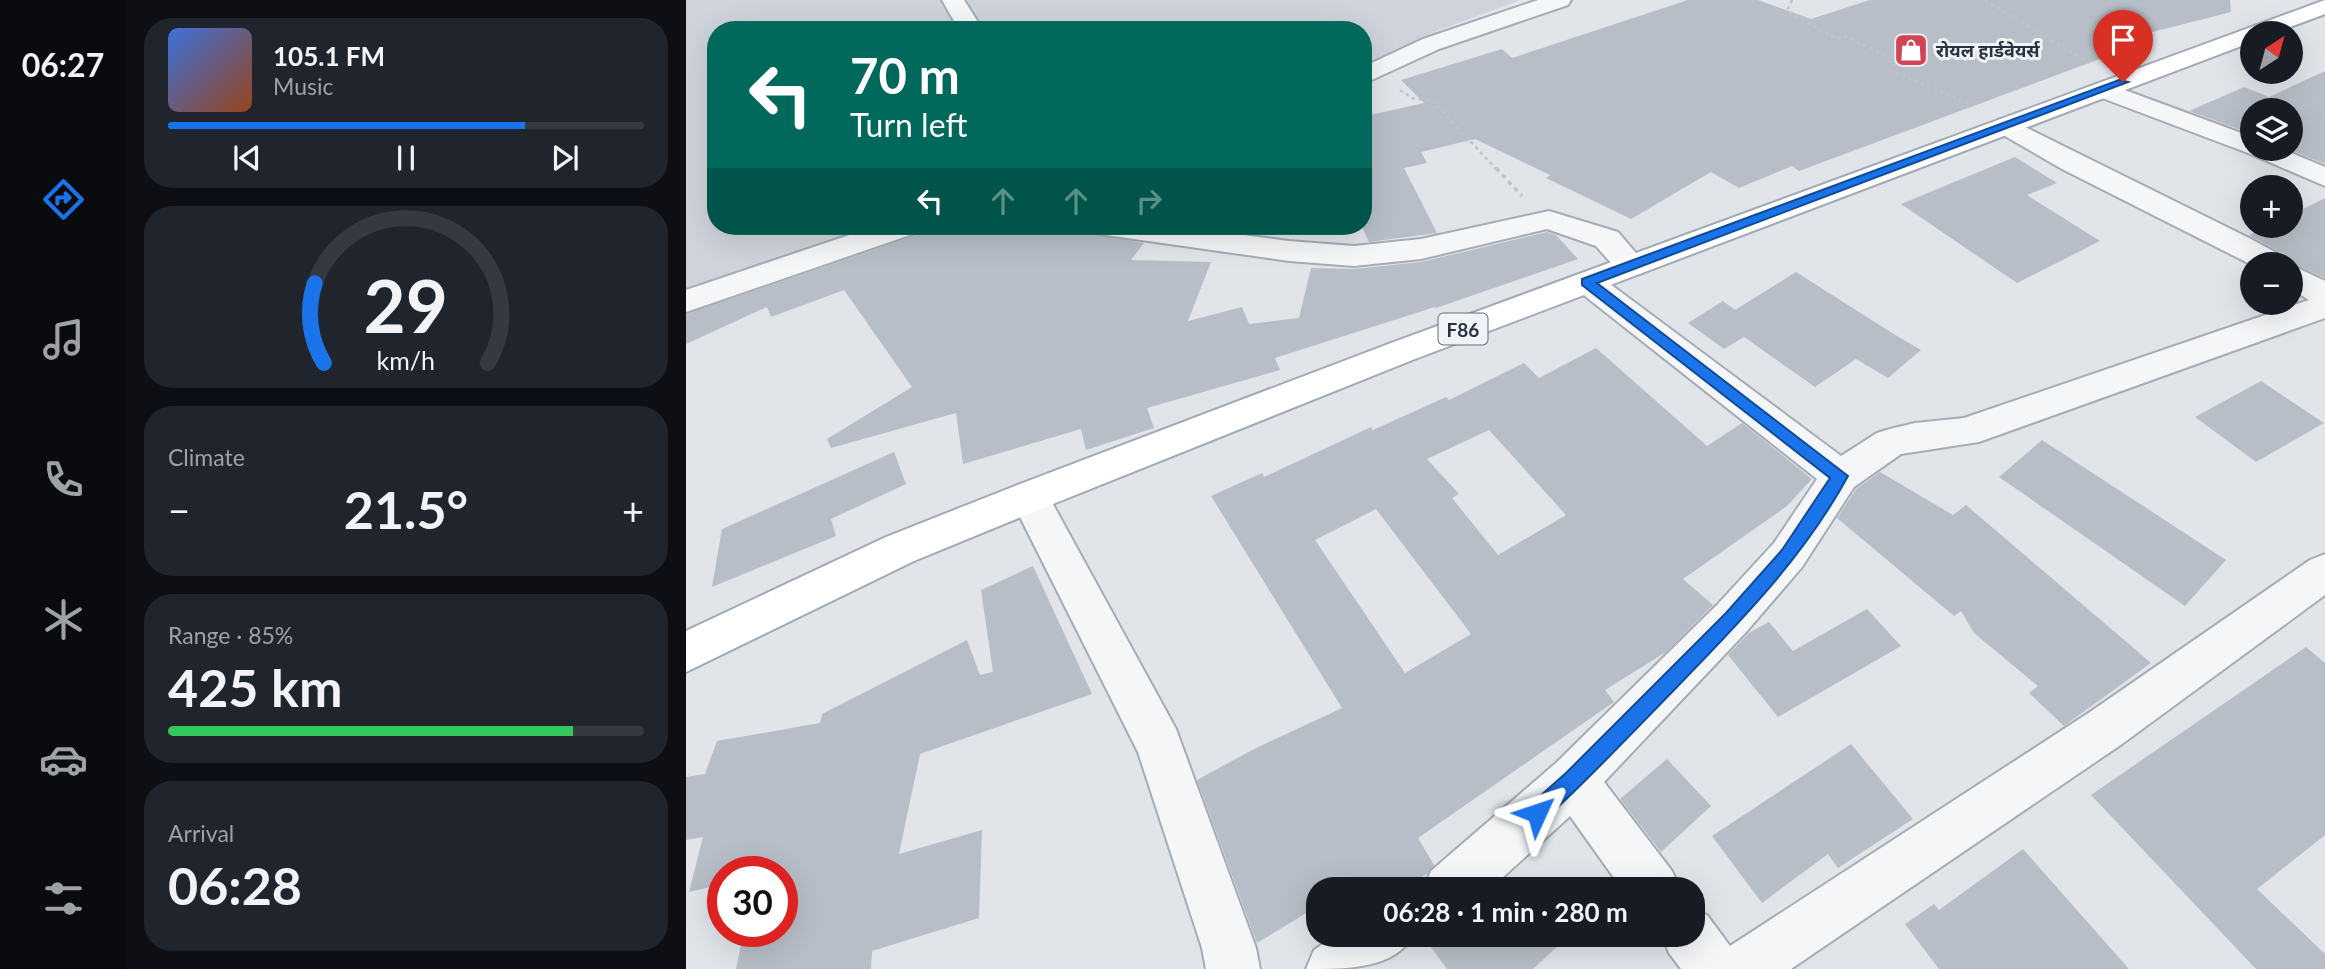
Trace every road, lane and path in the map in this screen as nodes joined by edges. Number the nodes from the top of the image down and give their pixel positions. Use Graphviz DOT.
graph roads {
  1 [pos="953,0"];
  2 [pos="1560,0"];
  3 [pos="1792,0"];
  4 [pos="1985,0"];
  5 [pos="2325,6"];
  6 [pos="966,21"];
  7 [pos="2285,21"];
  8 [pos="2240,38"];
  9 [pos="1372,74"];
  10 [pos="1372,76"];
  11 [pos="2113,86"];
  12 [pos="2007,126"];
  13 [pos="2240,141"];
  14 [pos="2287,161"];
  15 [pos="2325,177"];
  16 [pos="1549,220"];
  17 [pos="816,235"];
  18 [pos="877,235"];
  19 [pos="1172,235"];
  20 [pos="2252,252"];
  21 [pos="1631,266"];
  22 [pos="686,278"];
  23 [pos="1587,282"];
  24 [pos="2303,282"];
  25 [pos="2325,295"];
  26 [pos="686,301"];
  27 [pos="2325,306"];
  28 [pos="1840,476"];
  29 [pos="1029,497"];
  30 [pos="2325,572"];
  31 [pos="686,652"];
  32 [pos="1573,780"];
  33 [pos="1464,877"];
  34 [pos="1645,877"];
  35 [pos="1368,947"];
  36 [pos="1698,947"];
  37 [pos="1233,969"];
  38 [pos="1333,969"];
  39 [pos="1714,969"];
  40 [pos="1743,969"];
  1 -- 6 [label="street"];
  2 -- 9 [label="street"];
  3 -- 12 [label="path"];
  4 -- 11 [label="path"];
  5 -- 7 [label="main road, F86"];
  8 -- 11 [label="main road, F86"];
  10 -- 16 [label="path"];
  11 -- 12 [label="main road, F86"];
  11 -- 13 [label="street"];
  12 -- 20 [label="street"];
  12 -- 21 [label="main road, F86"];
  14 -- 15 [label="street"];
  16 -- 19 [label="street"];
  16 -- 21 [label="street"];
  17 -- 22 [label="street"];
  18 -- 26 [label="street"];
  21 -- 23 [label="main road, F86"];
  23 -- 28 [label="street"];
  23 -- 29 [label="main road, F86"];
  24 -- 25 [label="street"];
  27 -- 28 [label="street"];
  28 -- 32 [label="street"];
  29 -- 31 [label="main road, F86"];
  29 -- 37 [label="street"];
  30 -- 40 [label="street"];
  32 -- 33 [label="street"];
  32 -- 34 [label="street"];
  35 -- 38 [label="street"];
  36 -- 39 [label="street"];
}
